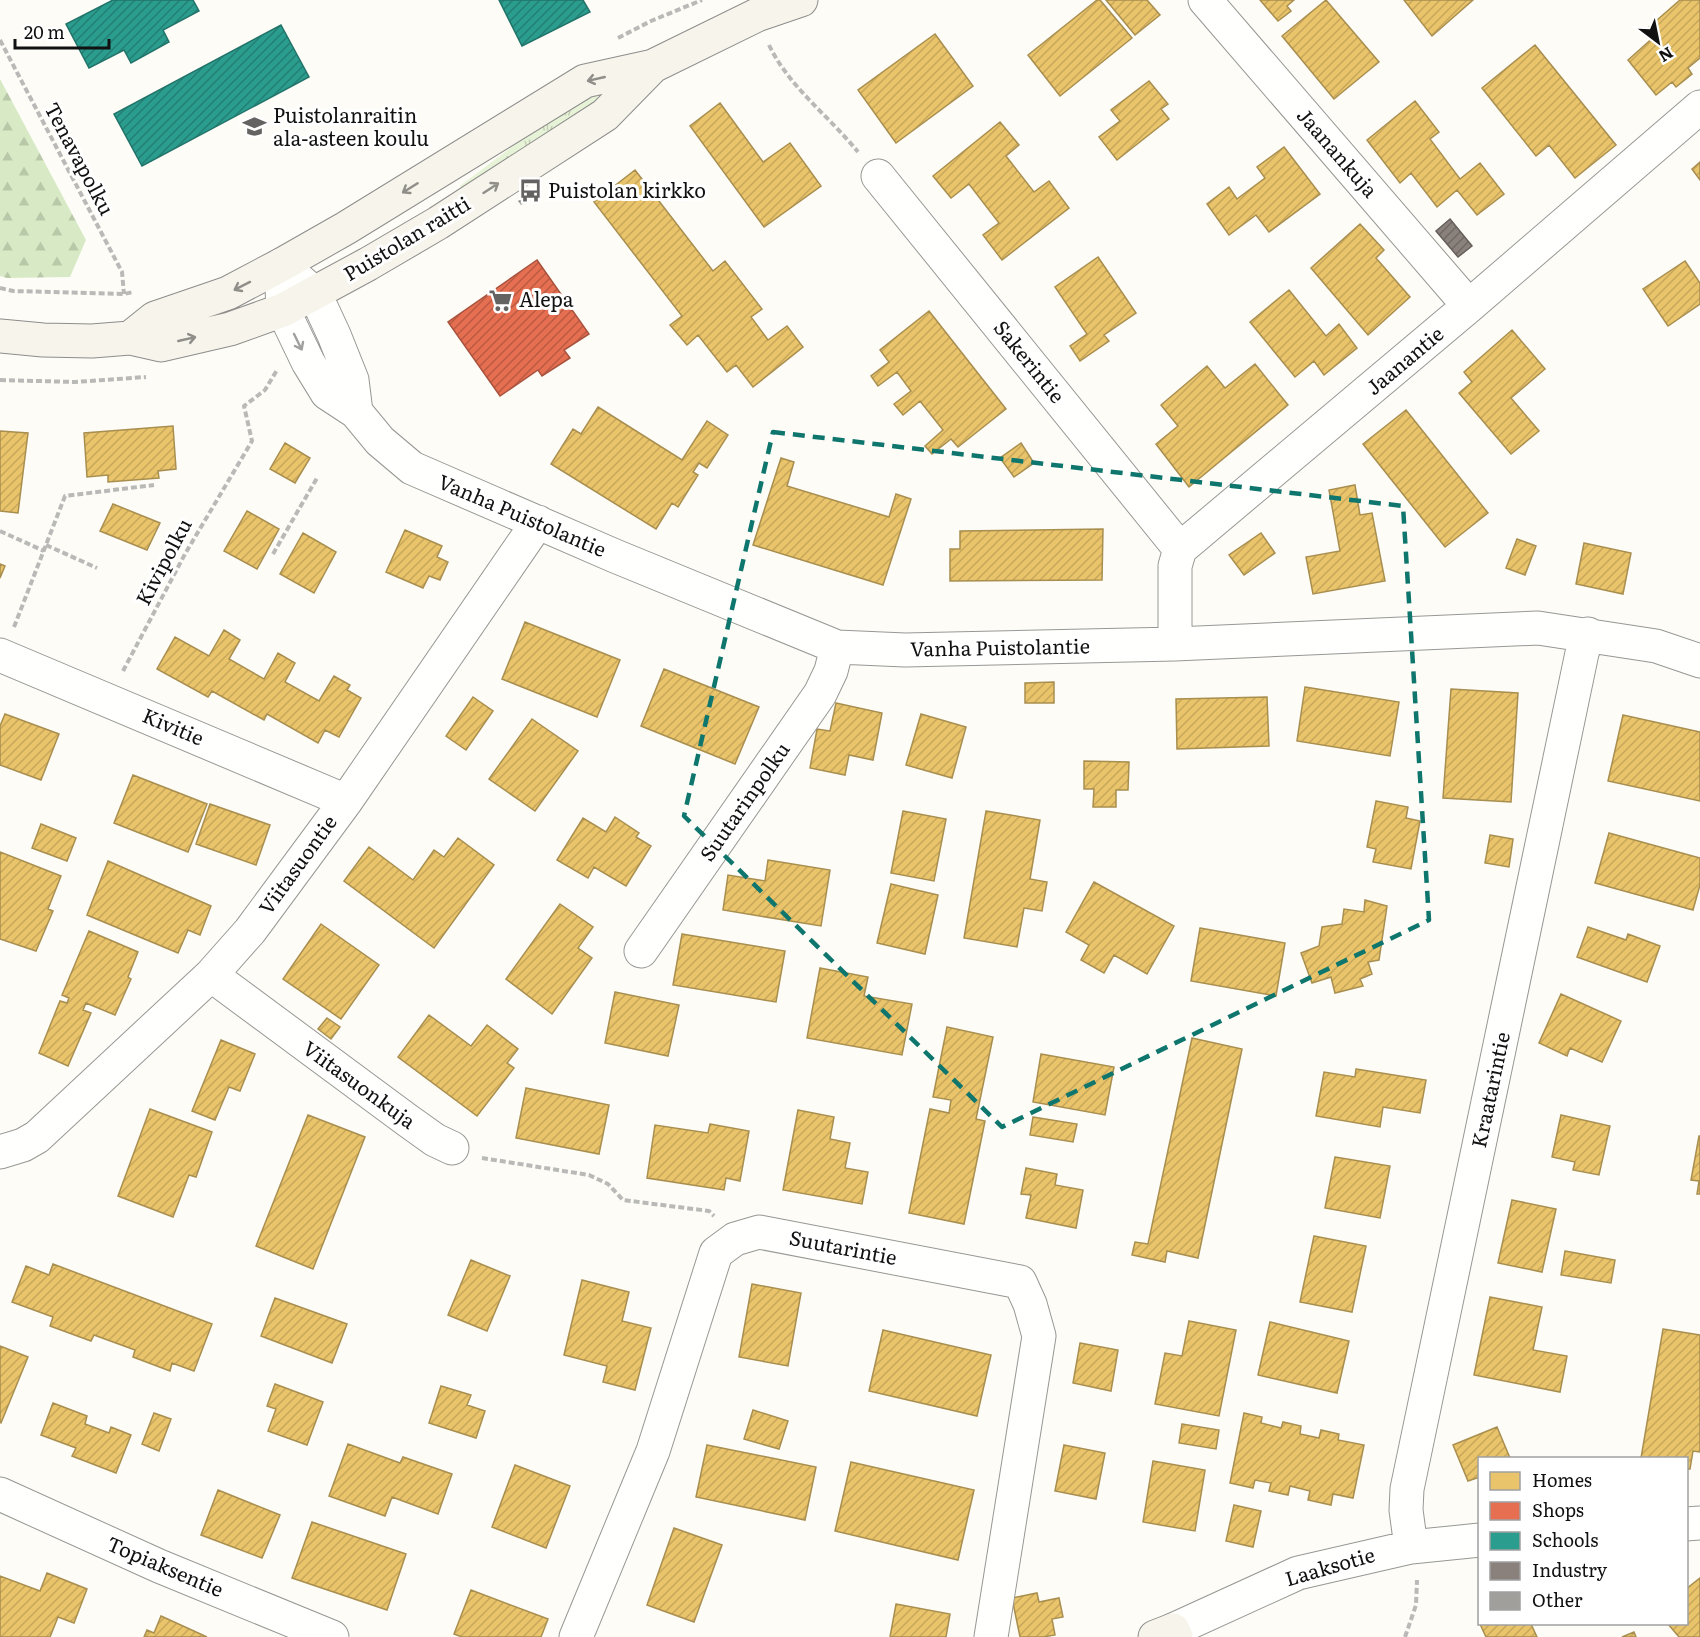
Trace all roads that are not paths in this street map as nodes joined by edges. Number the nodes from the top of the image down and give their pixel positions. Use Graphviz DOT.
graph roads {
  1 [pos="801,0"];
  2 [pos="1205,0"];
  3 [pos="653,66"];
  4 [pos="1700,107"];
  5 [pos="878,176"];
  6 [pos="281,265"];
  7 [pos="315,294"];
  8 [pos="1469,306"];
  9 [pos="283,310"];
  10 [pos="0,336"];
  11 [pos="130,338"];
  12 [pos="356,412"];
  13 [pos="538,522"];
  14 [pos="1180,549"];
  15 [pos="1588,634"];
  16 [pos="1175,644"];
  17 [pos="837,647"];
  18 [pos="1,656"];
  19 [pos="1700,661"];
  20 [pos="346,801"];
  21 [pos="641,951"];
  22 [pos="211,975"];
  23 [pos="452,1148"];
  24 [pos="0,1152"];
  25 [pos="0,1494"];
  26 [pos="1478,1540"];
  27 [pos="1414,1561"];
  28 [pos="1168,1634"];
  29 [pos="332,1637"];
  30 [pos="576,1637"];
  31 [pos="991,1637"];
  1 -- 3 [label="main road, Puistolan raitti"];
  2 -- 8 [label="street, Jaanankuja"];
  3 -- 6 [label="main road, Puistolan raitti, one-way"];
  7 -- 3 [label="main road, Puistolan raitti, one-way"];
  4 -- 8 [label="street, Jaanantie"];
  5 -- 14 [label="street, Sakerintie"];
  6 -- 7 [label="street"];
  6 -- 9 [label="street, Vanha Puistolantie"];
  6 -- 11 [label="main road, Puistolan raitti, one-way"];
  7 -- 9 [label="main road, Puistolan raitti"];
  7 -- 12 [label="street"];
  8 -- 14 [label="street, Jaanantie"];
  11 -- 9 [label="main road, Puistolan raitti, one-way"];
  9 -- 12 [label="street, Vanha Puistolantie, one-way"];
  10 -- 11 [label="main road, Puistolan raitti"];
  12 -- 13 [label="street, Vanha Puistolantie"];
  13 -- 17 [label="street, Vanha Puistolantie"];
  13 -- 20 [label="street, Viitasuontie"];
  14 -- 16 [label="street"];
  15 -- 16 [label="street, Vanha Puistolantie"];
  15 -- 19 [label="street, Vanha Puistolantie"];
  15 -- 27 [label="street, Kraatarintie"];
  16 -- 17 [label="street, Vanha Puistolantie"];
  17 -- 21 [label="street, Suutarinpolku"];
  18 -- 20 [label="street, Kivitie"];
  20 -- 22 [label="street, Viitasuontie"];
  22 -- 23 [label="street, Viitasuonkuja"];
  22 -- 24 [label="street, Viitasuontie"];
  25 -- 29 [label="street, Topiaksentie"];
  26 -- 27 [label="street, Laaksotie"];
  27 -- 28 [label="street, Laaksotie"];
  30 -- 31 [label="street, Suutarintie"];
}
